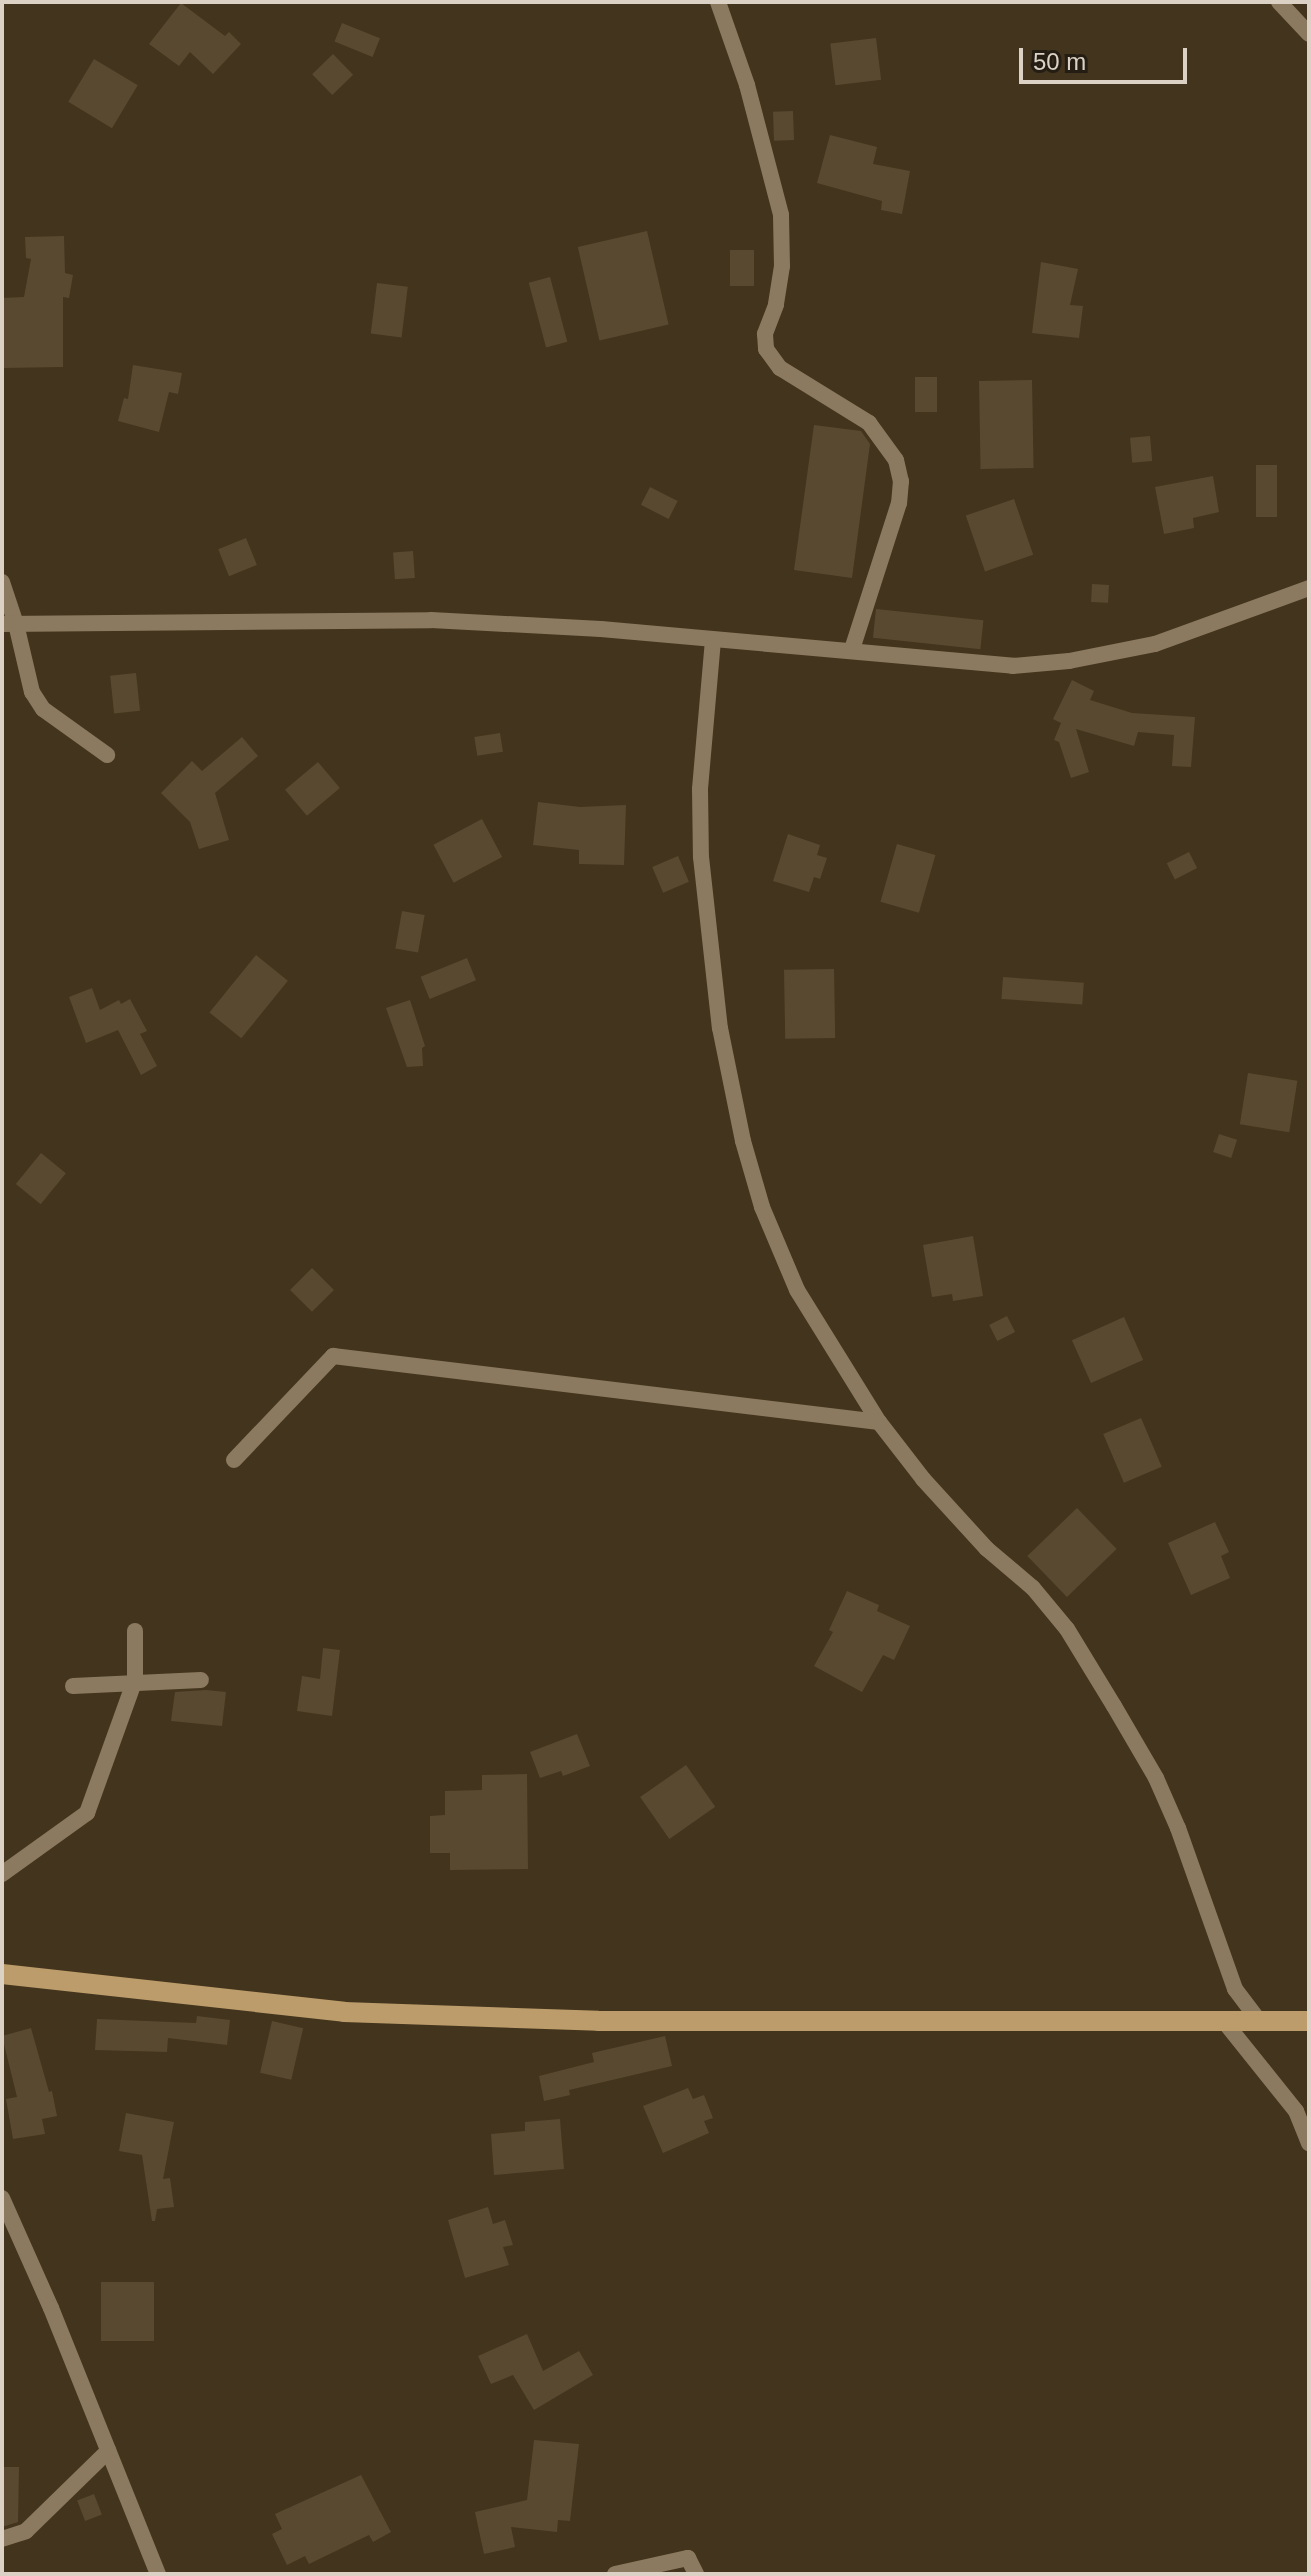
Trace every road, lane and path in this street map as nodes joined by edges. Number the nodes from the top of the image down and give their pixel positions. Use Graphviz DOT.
graph roads {
  1 [pos="718,2"];
  2 [pos="1279,2"];
  3 [pos="1309,34"];
  4 [pos="2,582"];
  5 [pos="1309,588"];
  6 [pos="9,624"];
  7 [pos="713,640"];
  8 [pos="852,649"];
  9 [pos="107,755"];
  10 [pos="879,1422"];
  11 [pos="234,1460"];
  12 [pos="135,1631"];
  13 [pos="135,1680"];
  14 [pos="201,1680"];
  15 [pos="73,1686"];
  16 [pos="2,1874"];
  17 [pos="2,1974"];
  18 [pos="1223,2020"];
  19 [pos="1258,2020"];
  20 [pos="1309,2021"];
  21 [pos="1309,2144"];
  22 [pos="2,2198"];
  23 [pos="108,2451"];
  24 [pos="2,2539"];
  25 [pos="158,2574"];
  26 [pos="615,2574"];
  27 [pos="696,2574"];
  1 -- 8 [label="street"];
  2 -- 3 [label="street"];
  4 -- 6 [label="street"];
  5 -- 8 [label="street"];
  6 -- 7 [label="street"];
  6 -- 9 [label="street"];
  7 -- 8 [label="street"];
  7 -- 10 [label="street"];
  10 -- 11 [label="street"];
  10 -- 19 [label="street"];
  12 -- 13 [label="street"];
  13 -- 14 [label="street"];
  13 -- 15 [label="street"];
  13 -- 16 [label="street"];
  17 -- 18 [label="main road"];
  18 -- 19 [label="main road"];
  18 -- 21 [label="street"];
  19 -- 20 [label="main road"];
  22 -- 23 [label="street"];
  23 -- 24 [label="street"];
  23 -- 25 [label="street"];
  26 -- 27 [label="street"];
}
